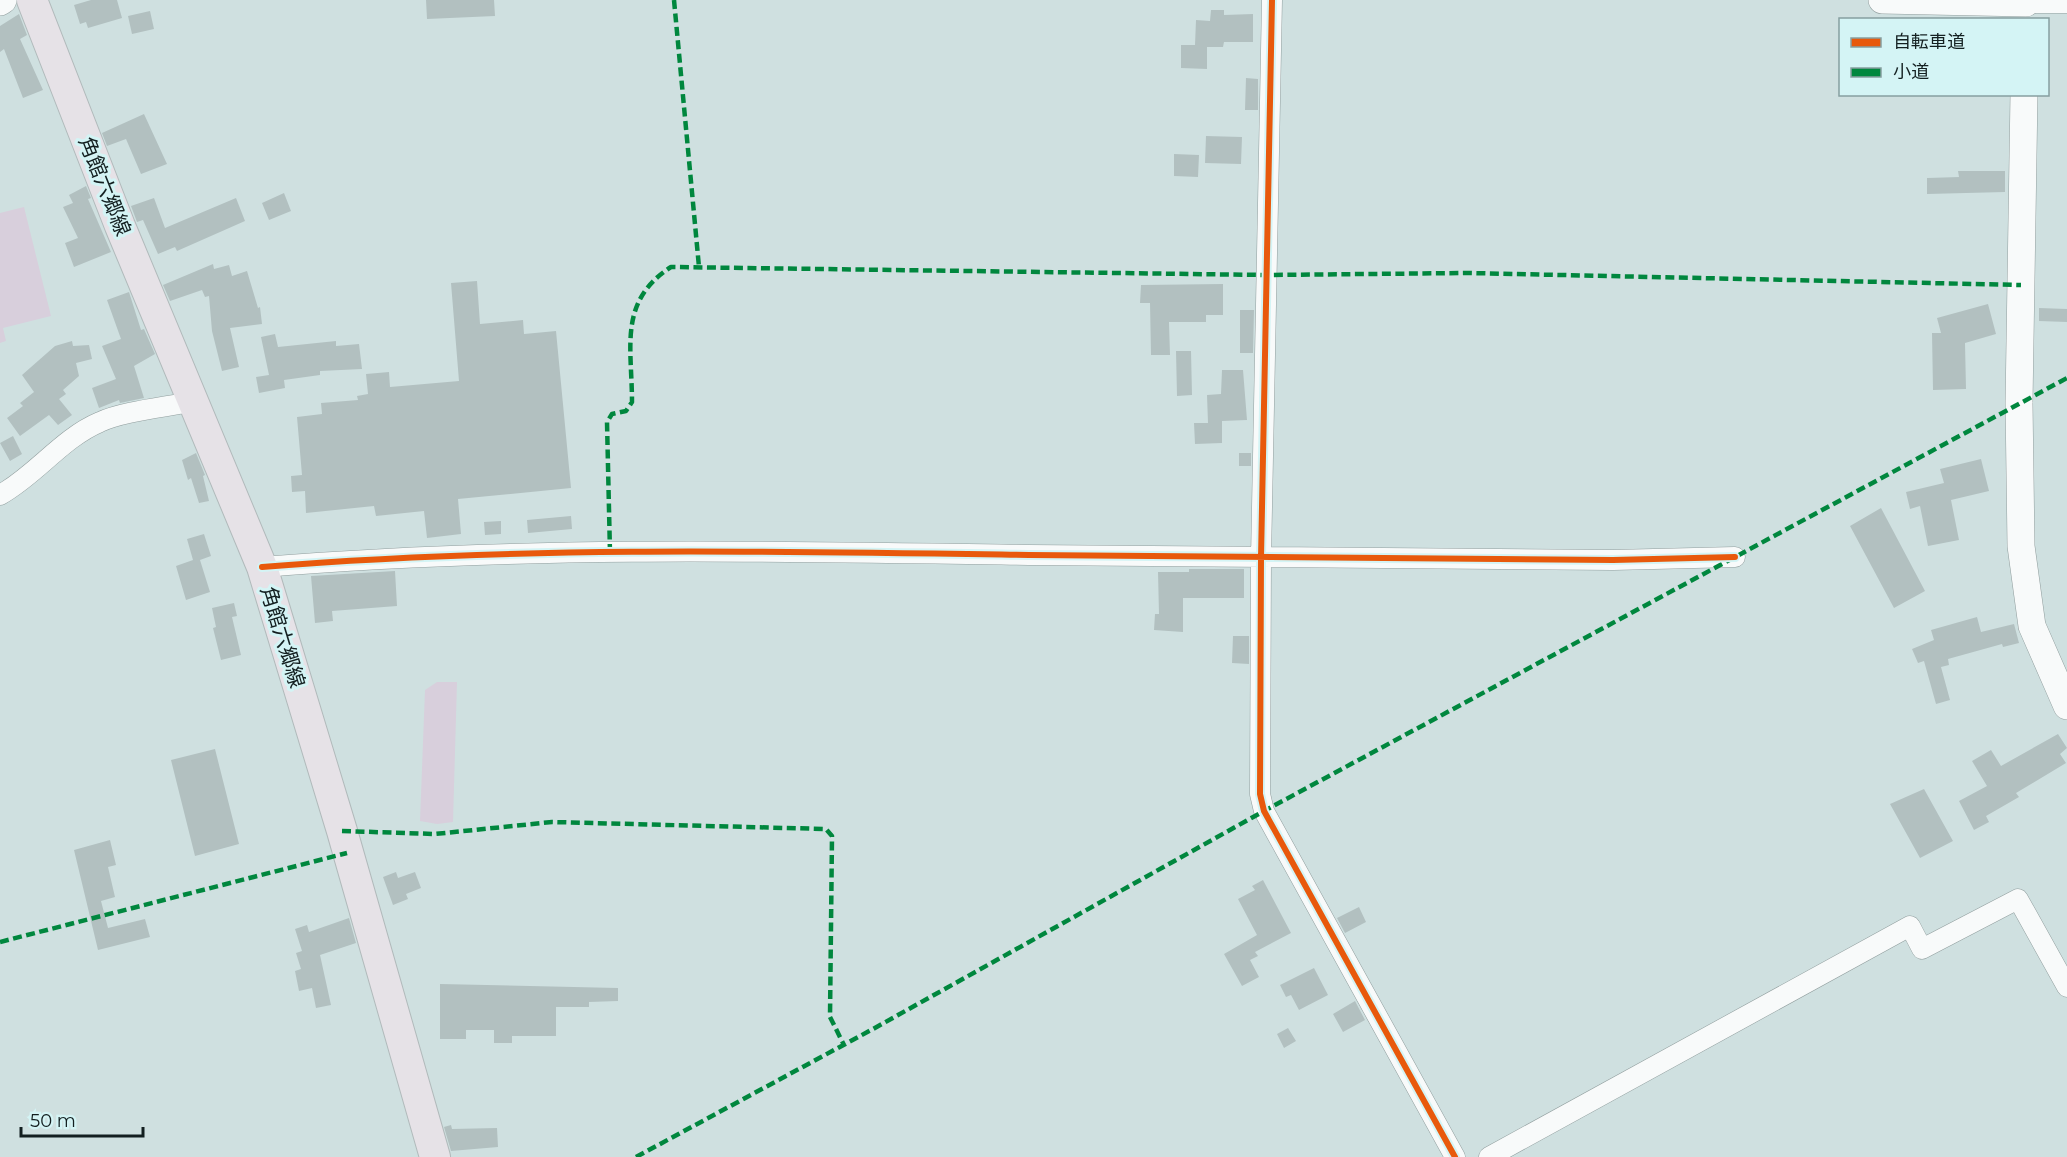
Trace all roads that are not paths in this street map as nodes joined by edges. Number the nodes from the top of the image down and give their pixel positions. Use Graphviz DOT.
graph roads {
  1 [pos="32,0"];
  2 [pos="1272,0"];
  3 [pos="1882,0"];
  4 [pos="2067,3"];
  5 [pos="2026,7"];
  6 [pos="2024,96"];
  7 [pos="195,401"];
  8 [pos="0,495"];
  9 [pos="1735,557"];
  10 [pos="1261,558"];
  11 [pos="262,567"];
  12 [pos="2067,706"];
  13 [pos="2067,987"];
  14 [pos="435,1157"];
  15 [pos="1455,1157"];
  16 [pos="1489,1157"];
  1 -- 7 [label="main road, 角館六郷線"];
  2 -- 10 [label="street"];
  3 -- 5 [label="street"];
  4 -- 5 [label="street"];
  6 -- 12 [label="street"];
  7 -- 8 [label="street"];
  7 -- 11 [label="main road, 角館六郷線"];
  9 -- 10 [label="street"];
  10 -- 11 [label="street"];
  10 -- 15 [label="street"];
  11 -- 14 [label="main road, 角館六郷線"];
  13 -- 16 [label="street"];
}
